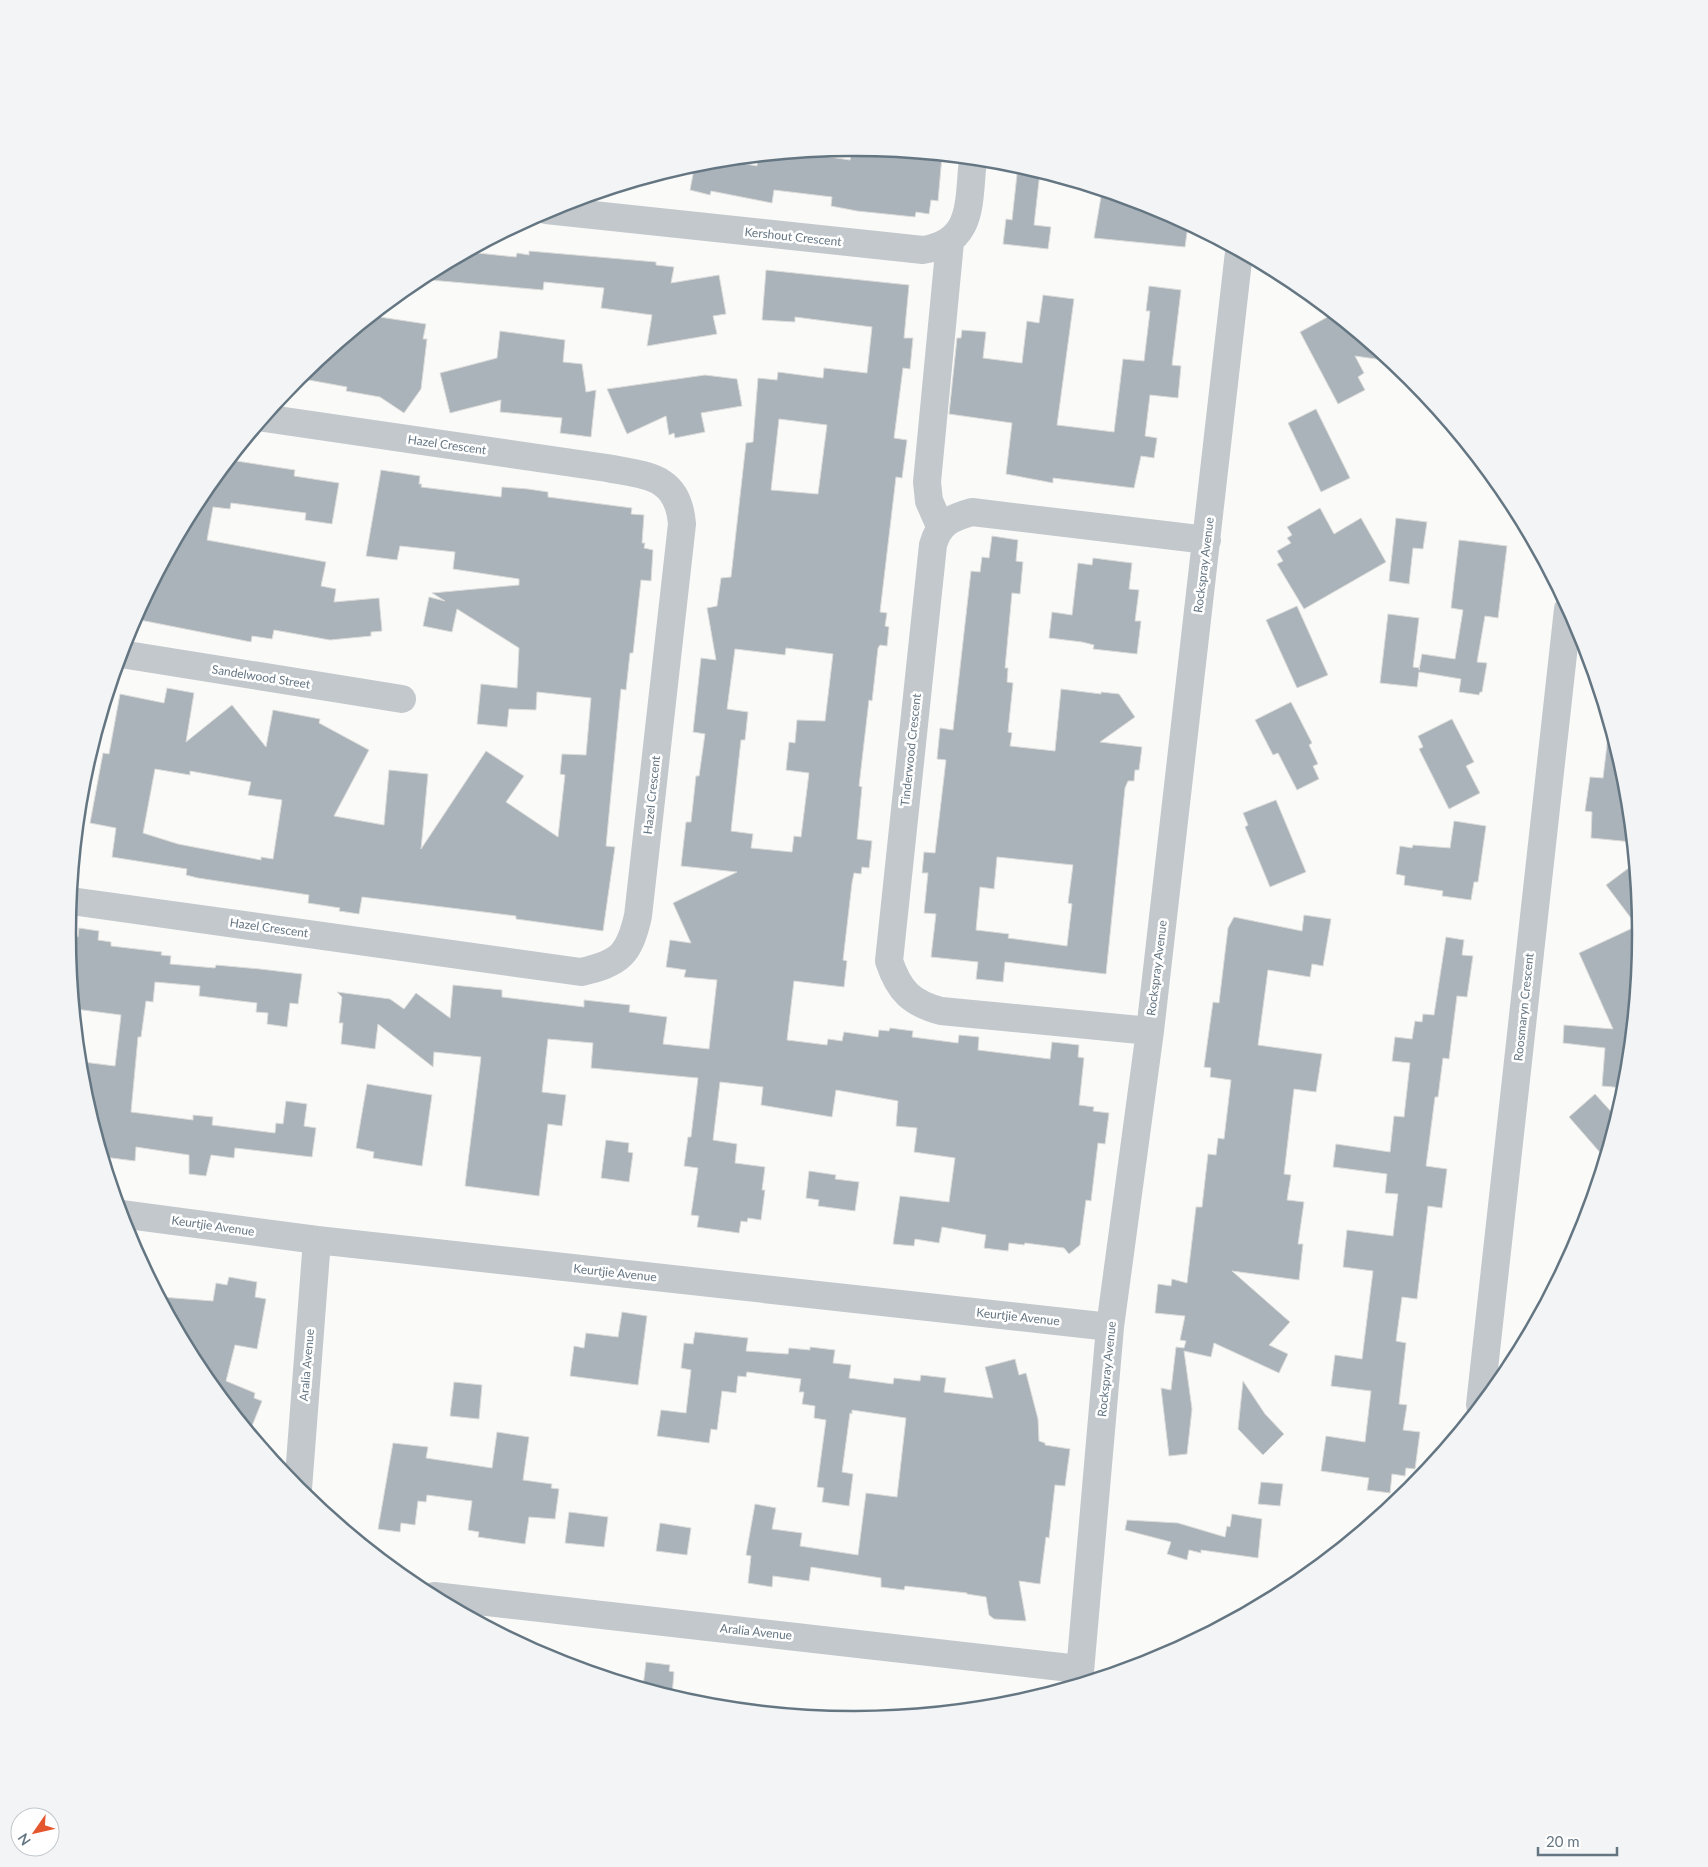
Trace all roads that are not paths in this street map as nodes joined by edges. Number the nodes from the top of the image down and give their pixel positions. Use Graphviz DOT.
graph roads {
  1 [pos="972,165"];
  2 [pos="564,212"];
  3 [pos="950,242"];
  4 [pos="1238,258"];
  5 [pos="271,419"];
  6 [pos="940,526"];
  7 [pos="1207,540"];
  8 [pos="1567,622"];
  9 [pos="128,655"];
  10 [pos="402,699"];
  11 [pos="77,902"];
  12 [pos="1150,1031"];
  13 [pos="129,1215"];
  14 [pos="317,1240"];
  15 [pos="1110,1327"];
  16 [pos="1481,1393"];
  17 [pos="299,1478"];
  18 [pos="451,1598"];
  19 [pos="1079,1676"];
  1 -- 3 [label="street"];
  2 -- 3 [label="street, Kershout Crescent"];
  3 -- 6 [label="street"];
  4 -- 7 [label="street, Rockspray Avenue"];
  5 -- 11 [label="street, Hazel Crescent"];
  6 -- 7 [label="street"];
  6 -- 12 [label="street, Tinderwood Crescent"];
  7 -- 12 [label="street, Rockspray Avenue"];
  8 -- 16 [label="street, Roosmaryn Crescent"];
  9 -- 10 [label="street, Sandelwood Street"];
  12 -- 15 [label="street, Rockspray Avenue"];
  13 -- 14 [label="street, Keurtjie Avenue"];
  14 -- 15 [label="street, Keurtjie Avenue"];
  14 -- 17 [label="street, Aralia Avenue"];
  15 -- 19 [label="street, Rockspray Avenue"];
  18 -- 19 [label="street, Aralia Avenue"];
}
